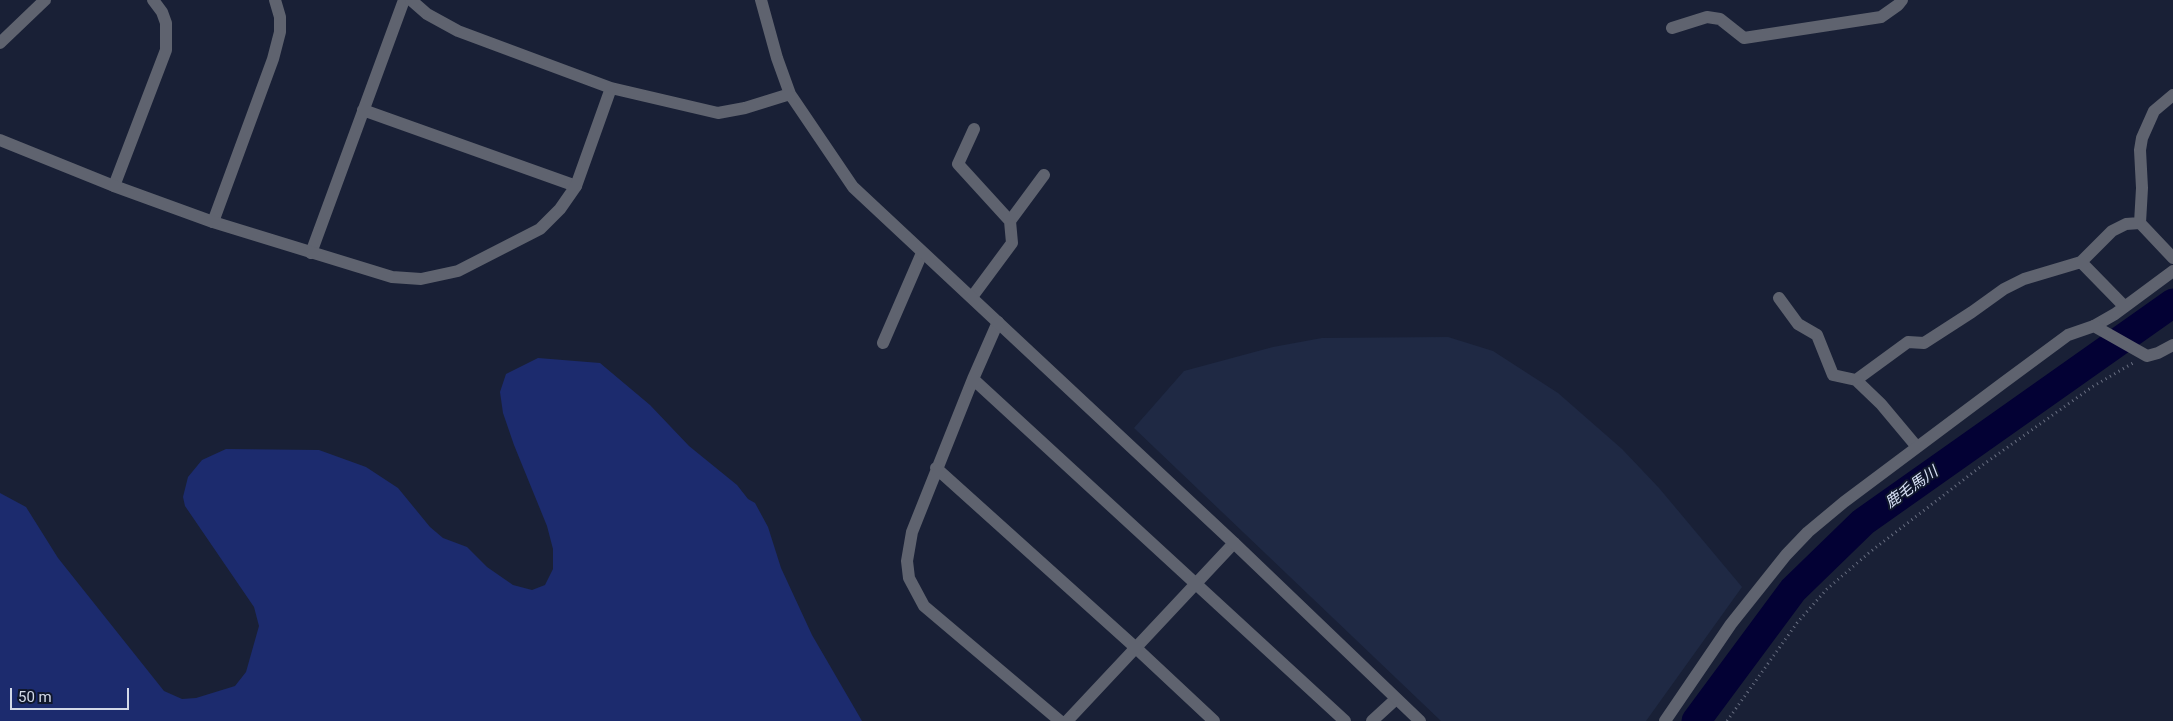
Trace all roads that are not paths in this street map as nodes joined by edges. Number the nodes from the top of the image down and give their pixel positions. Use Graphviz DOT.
graph roads {
  1 [pos="45,0"];
  2 [pos="153,0"];
  3 [pos="275,0"];
  4 [pos="404,0"];
  5 [pos="411,0"];
  6 [pos="761,0"];
  7 [pos="1902,0"];
  8 [pos="1672,28"];
  9 [pos="0,44"];
  10 [pos="611,88"];
  11 [pos="790,94"];
  12 [pos="2173,95"];
  13 [pos="364,110"];
  14 [pos="974,129"];
  15 [pos="0,140"];
  16 [pos="1044,175"];
  17 [pos="114,186"];
  18 [pos="576,186"];
  19 [pos="1010,221"];
  20 [pos="213,222"];
  21 [pos="2140,223"];
  22 [pos="311,253"];
  23 [pos="922,253"];
  24 [pos="2173,258"];
  25 [pos="2081,262"];
  26 [pos="2173,270"];
  27 [pos="972,297"];
  28 [pos="1779,298"];
  29 [pos="2124,306"];
  30 [pos="998,322"];
  31 [pos="2094,326"];
  32 [pos="883,343"];
  33 [pos="2173,345"];
  34 [pos="973,379"];
  35 [pos="1856,380"];
  36 [pos="1917,447"];
  37 [pos="936,468"];
  38 [pos="1234,543"];
  39 [pos="1196,582"];
  40 [pos="1136,648"];
  41 [pos="1396,699"];
  42 [pos="1060,721"];
  43 [pos="1067,721"];
  44 [pos="1214,721"];
  45 [pos="1345,721"];
  46 [pos="1372,721"];
  47 [pos="1420,721"];
  48 [pos="1665,721"];
  1 -- 9 [label="street"];
  2 -- 17 [label="street"];
  3 -- 20 [label="street"];
  4 -- 13 [label="street"];
  5 -- 10 [label="street"];
  6 -- 11 [label="street"];
  7 -- 8 [label="street"];
  10 -- 11 [label="street"];
  10 -- 18 [label="street"];
  11 -- 23 [label="street"];
  12 -- 21 [label="street"];
  13 -- 18 [label="street"];
  13 -- 22 [label="street"];
  14 -- 19 [label="street"];
  15 -- 17 [label="street"];
  16 -- 19 [label="street"];
  17 -- 20 [label="street"];
  18 -- 22 [label="street"];
  19 -- 27 [label="street"];
  20 -- 22 [label="street"];
  21 -- 24 [label="street"];
  21 -- 25 [label="street"];
  23 -- 27 [label="street"];
  23 -- 32 [label="street"];
  25 -- 29 [label="street"];
  25 -- 35 [label="street"];
  26 -- 29 [label="street"];
  27 -- 30 [label="street"];
  28 -- 35 [label="street"];
  29 -- 31 [label="street"];
  30 -- 34 [label="street"];
  30 -- 38 [label="street"];
  31 -- 33 [label="street"];
  31 -- 36 [label="street"];
  34 -- 37 [label="street"];
  34 -- 39 [label="street"];
  35 -- 36 [label="street"];
  36 -- 48 [label="street"];
  37 -- 40 [label="street"];
  37 -- 42 [label="street"];
  38 -- 39 [label="street"];
  38 -- 41 [label="street"];
  39 -- 40 [label="street"];
  39 -- 45 [label="street"];
  40 -- 43 [label="street"];
  40 -- 44 [label="street"];
  41 -- 46 [label="street"];
  41 -- 47 [label="street"];
}
